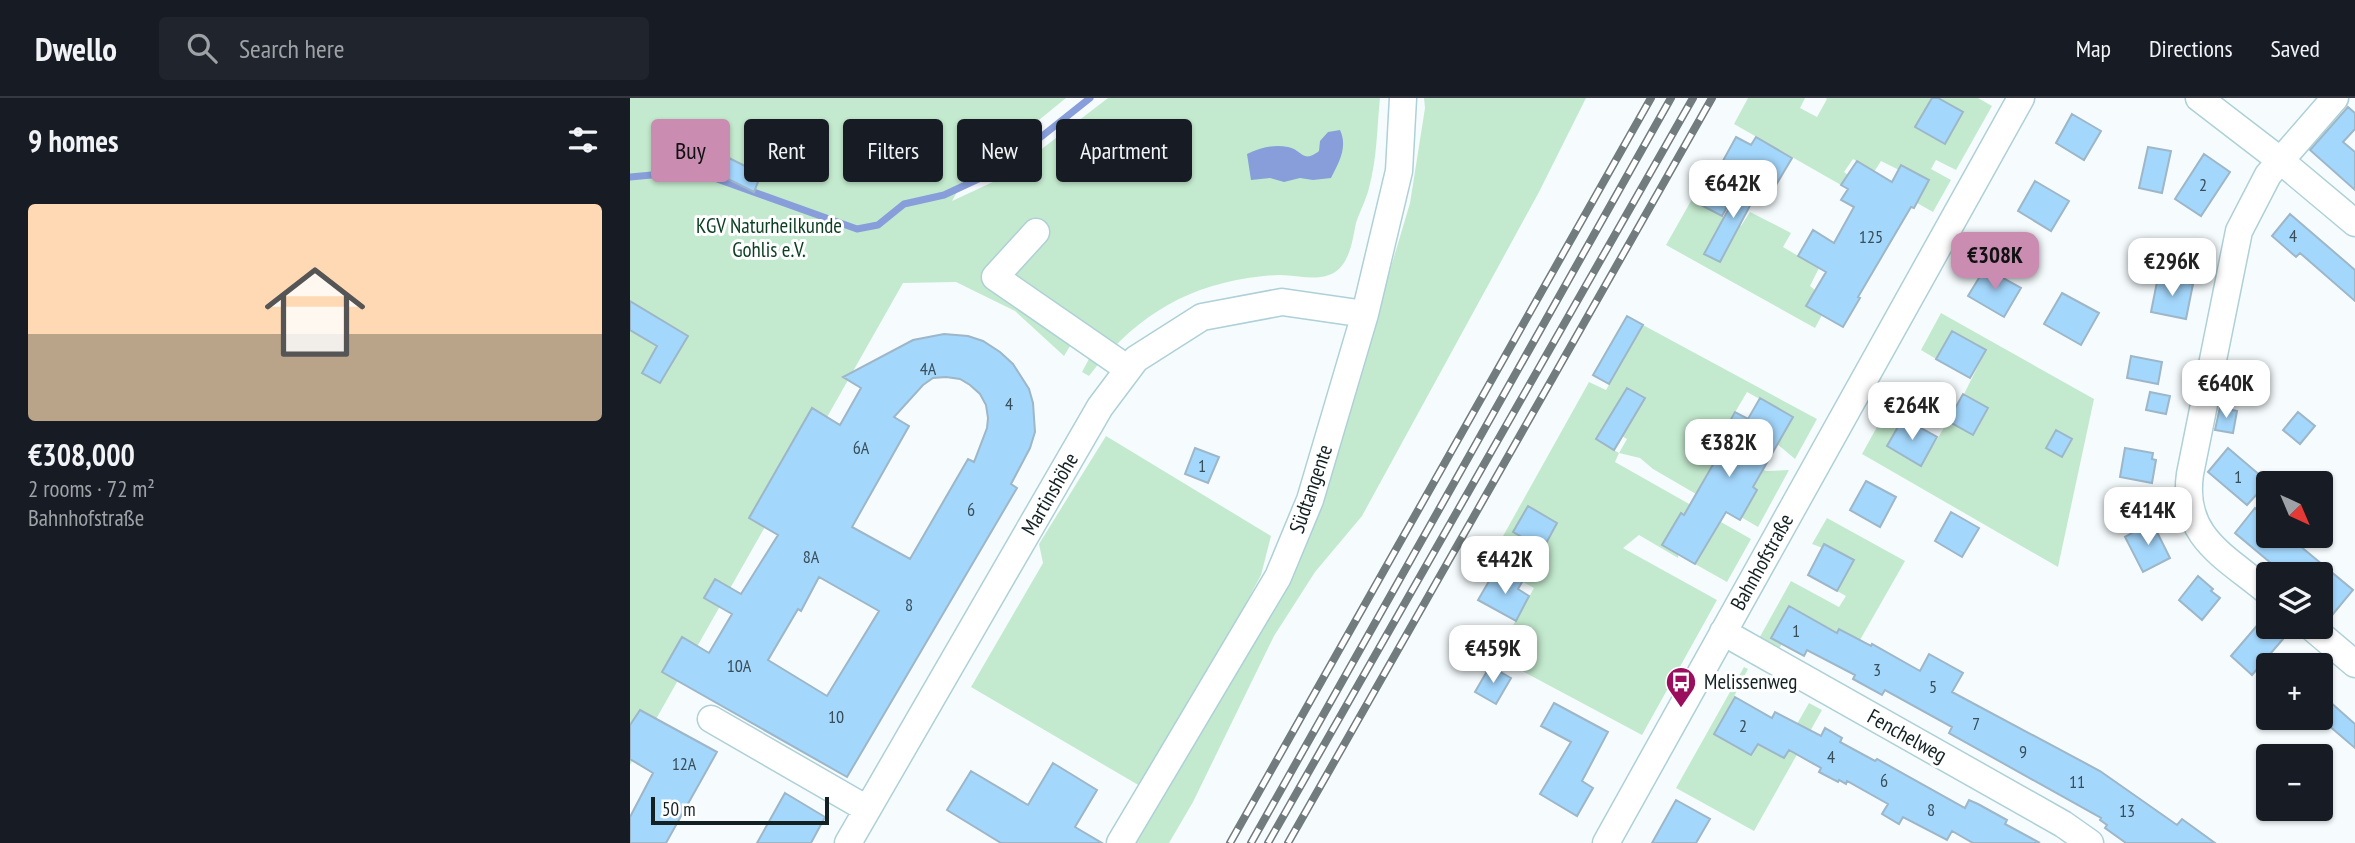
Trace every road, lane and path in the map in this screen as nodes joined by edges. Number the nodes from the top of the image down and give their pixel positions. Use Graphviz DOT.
graph roads {
  1 [pos="1403,98"];
  2 [pos="2021,98"];
  3 [pos="2199,98"];
  4 [pos="2335,98"];
  5 [pos="2281,160"];
  6 [pos="2355,223"];
  7 [pos="1036,232"];
  8 [pos="1365,314"];
  9 [pos="1128,369"];
  10 [pos="2256,582"];
  11 [pos="1723,632"];
  12 [pos="2325,639"];
  13 [pos="2355,664"];
  14 [pos="711,719"];
  15 [pos="867,809"];
  16 [pos="848,843"];
  17 [pos="1120,843"];
  18 [pos="1606,843"];
  19 [pos="2090,843"];
  1 -- 8 [label="street, Südtangente"];
  2 -- 11 [label="street, Bahnhofstraße"];
  3 -- 5 [label="street"];
  4 -- 5 [label="street"];
  5 -- 6 [label="street"];
  5 -- 10 [label="street"];
  7 -- 9 [label="street"];
  8 -- 9 [label="street, Martinshöhe"];
  8 -- 17 [label="street, Südtangente"];
  9 -- 15 [label="street, Martinshöhe"];
  11 -- 18 [label="street, Bahnhofstraße"];
  11 -- 19 [label="street, Fenchelweg"];
  12 -- 13 [label="street"];
  14 -- 15 [label="street"];
  15 -- 16 [label="street, Martinshöhe"];
}
